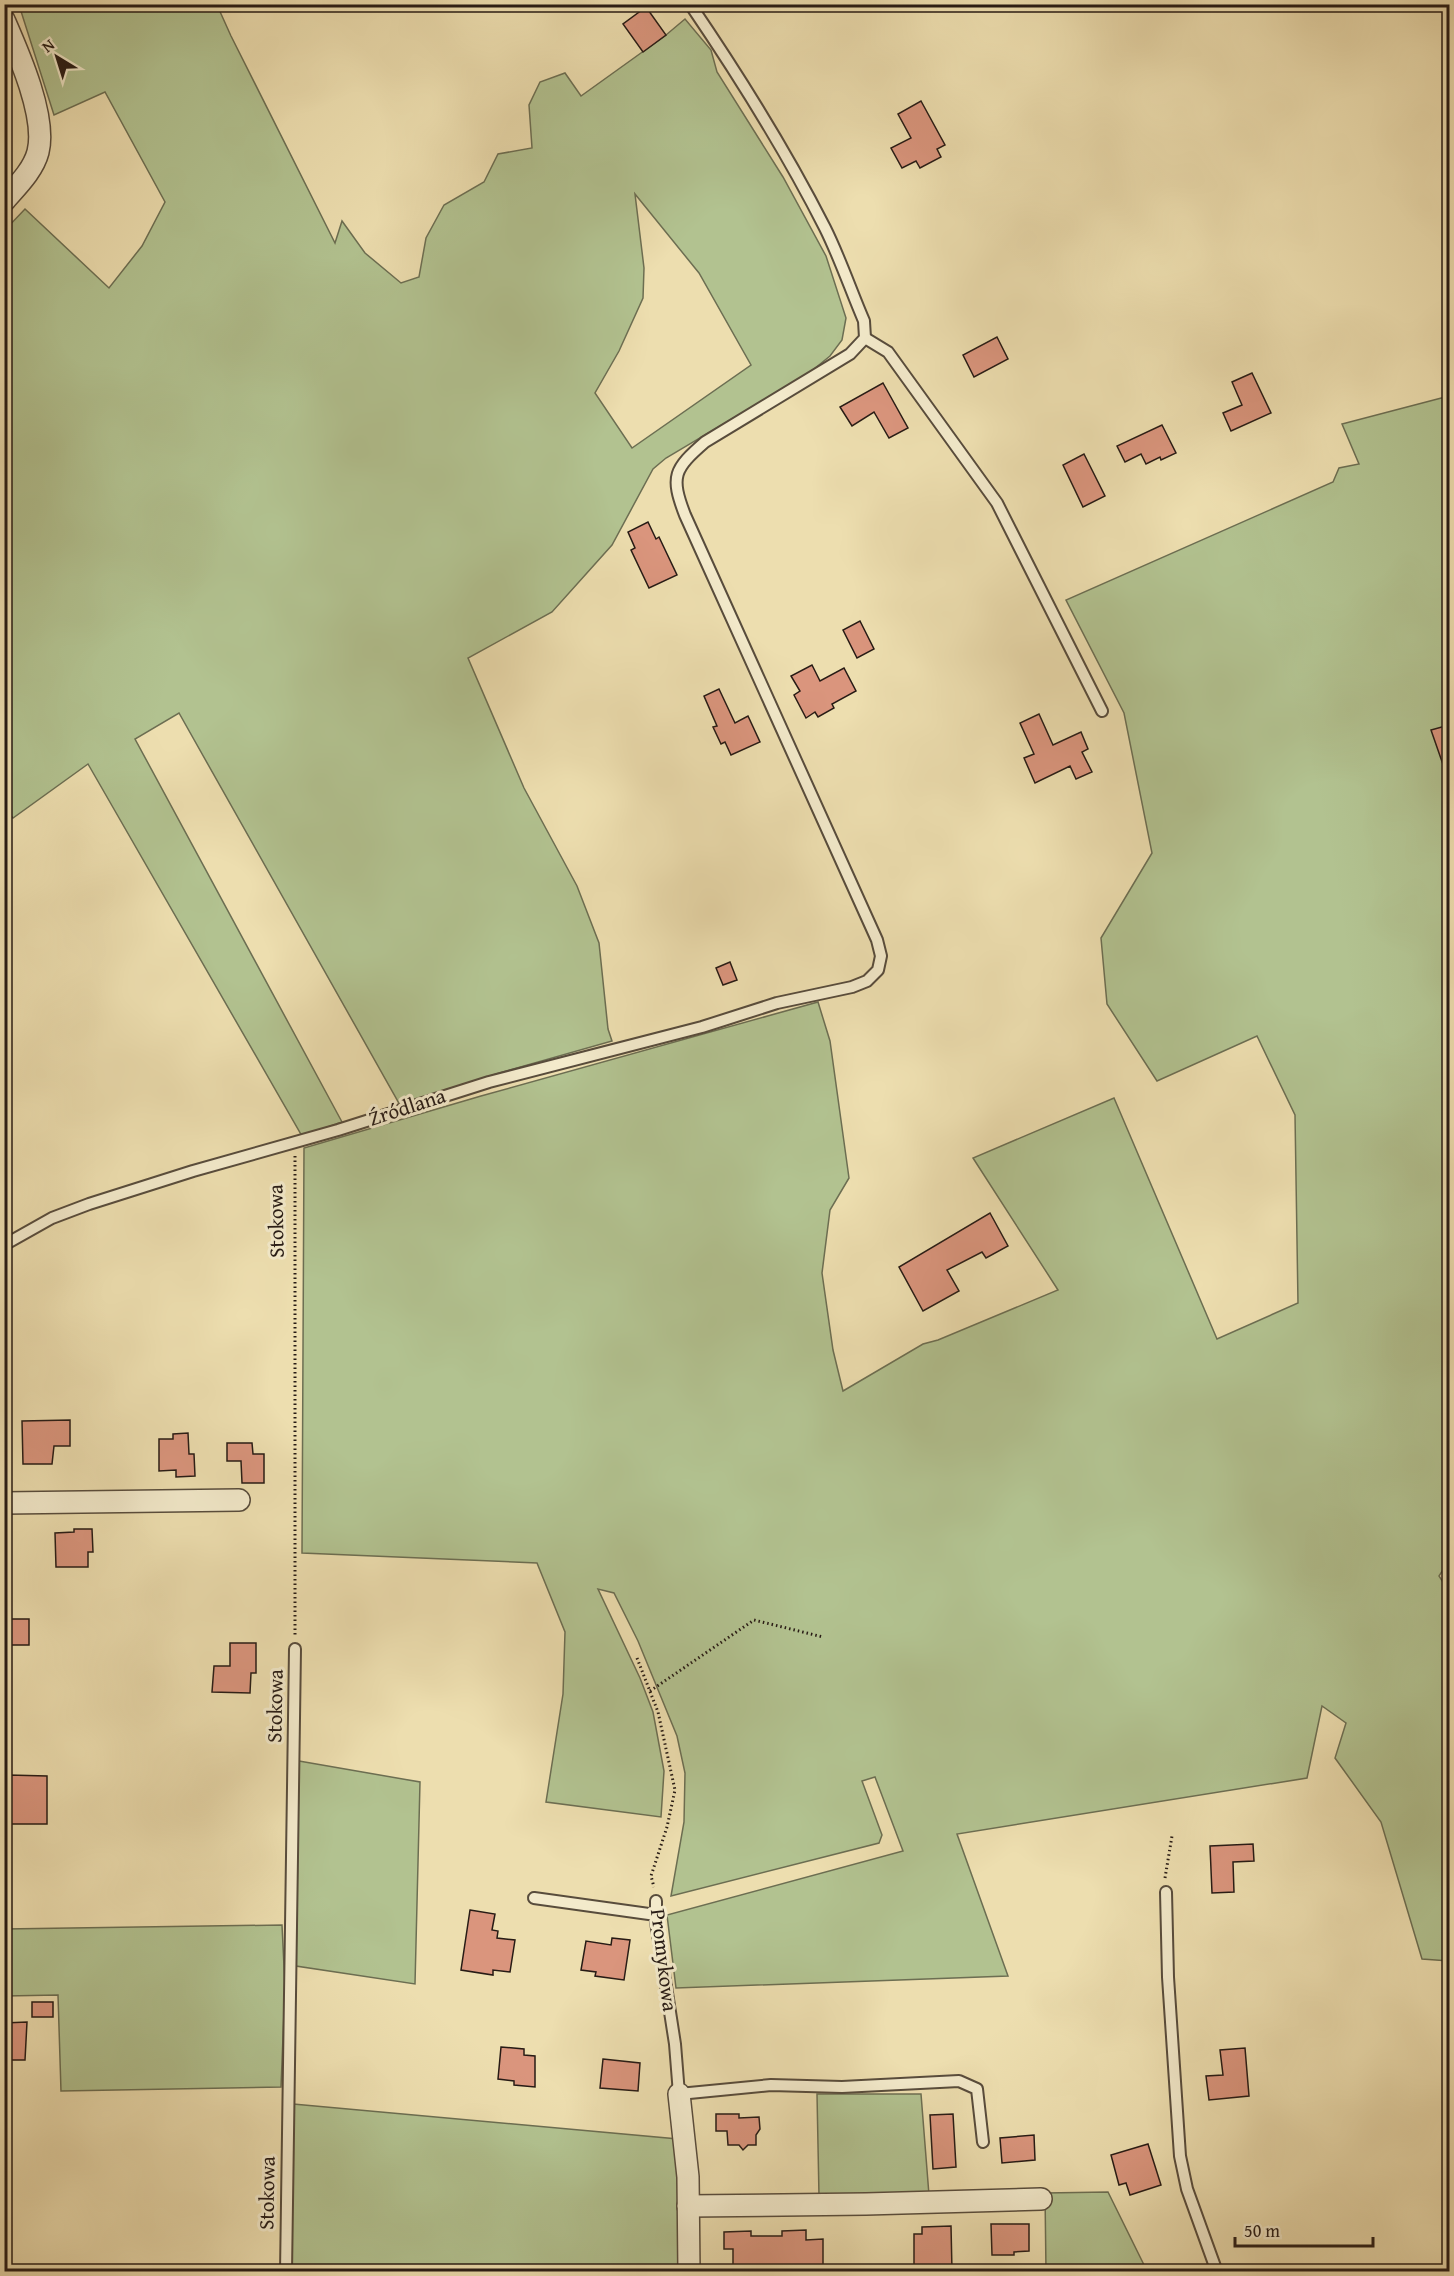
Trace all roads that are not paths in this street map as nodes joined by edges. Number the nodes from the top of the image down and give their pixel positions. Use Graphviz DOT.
graph roads {
  1 [pos="690,4"];
  2 [pos="4,20"];
  3 [pos="4,201"];
  4 [pos="865,338"];
  5 [pos="1102,711"];
  6 [pos="4,1245"];
  7 [pos="239,1500"];
  8 [pos="4,1503"];
  9 [pos="295,1649"];
  10 [pos="1166,1892"];
  11 [pos="534,1898"];
  12 [pos="656,1901"];
  13 [pos="656,1915"];
  14 [pos="679,2094"];
  15 [pos="983,2142"];
  16 [pos="1041,2199"];
  17 [pos="688,2206"];
  18 [pos="286,2271"];
  19 [pos="689,2271"];
  20 [pos="1216,2271"];
  1 -- 4 [label="lane"];
  2 -- 3 [label="street"];
  4 -- 5 [label="lane"];
  4 -- 6 [label="lane, Źródlana"];
  7 -- 8 [label="street"];
  9 -- 18 [label="lane, Stokowa"];
  10 -- 20 [label="lane"];
  11 -- 13 [label="lane"];
  12 -- 13 [label="lane, Promykowa"];
  13 -- 14 [label="lane, Promykowa"];
  14 -- 15 [label="lane"];
  14 -- 17 [label="street, Promykowa"];
  16 -- 17 [label="street"];
  17 -- 19 [label="street, Promykowa"];
}
